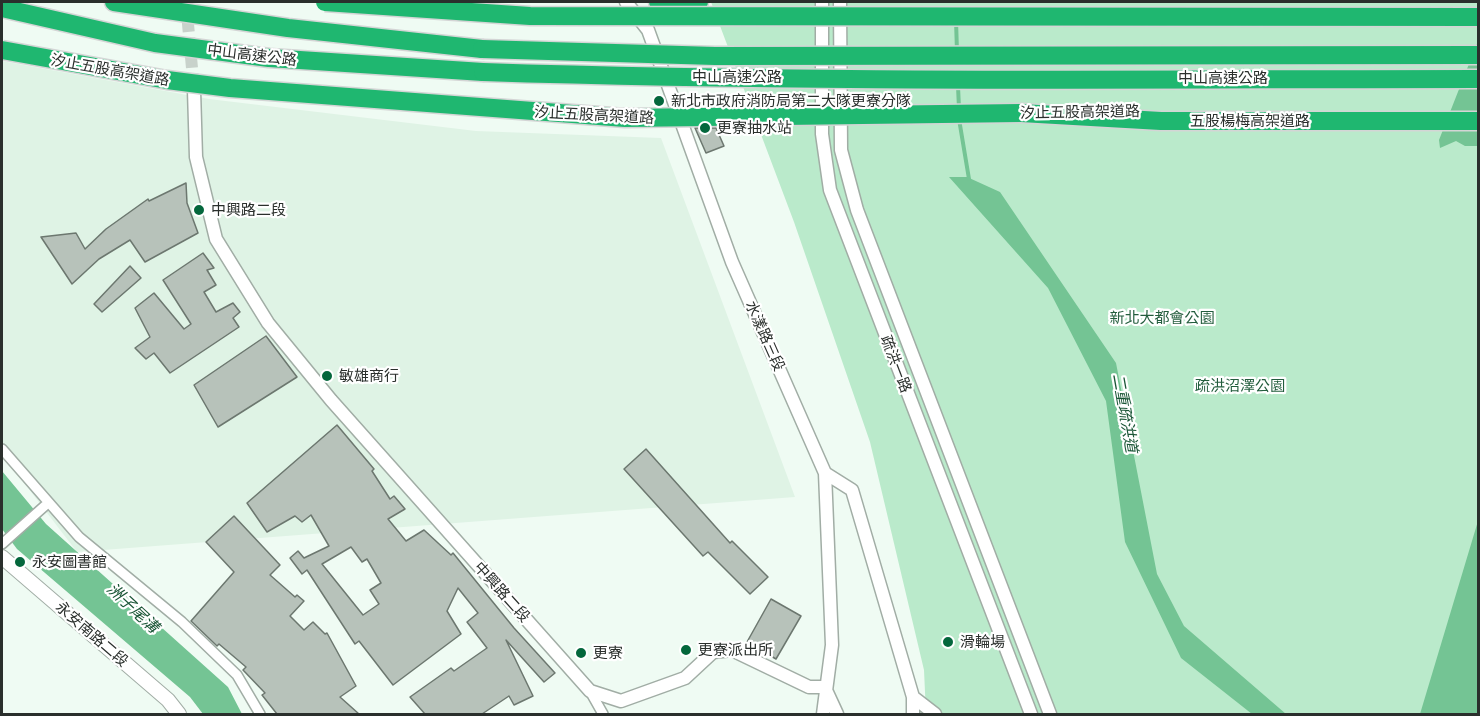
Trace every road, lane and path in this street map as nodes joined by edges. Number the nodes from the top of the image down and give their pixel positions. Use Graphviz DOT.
graph roads {
  1 [pos="114,2"];
  2 [pos="325,2"];
  3 [pos="626,2"];
  4 [pos="657,2"];
  5 [pos="699,2"];
  6 [pos="822,2"];
  7 [pos="840,2"];
  8 [pos="2,8"];
  9 [pos="1479,17"];
  10 [pos="2,50"];
  11 [pos="1479,54"];
  12 [pos="1479,79"];
  13 [pos="194,90"];
  14 [pos="1479,108"];
  15 [pos="1021,113"];
  16 [pos="1479,121"];
  17 [pos="2,449"];
  18 [pos="825,473"];
  19 [pos="48,503"];
  20 [pos="2,544"];
  21 [pos="2,557"];
  22 [pos="825,687"];
  23 [pos="590,691"];
  24 [pos="914,697"];
  25 [pos="179,714"];
  26 [pos="260,714"];
  27 [pos="603,714"];
  28 [pos="823,714"];
  29 [pos="837,714"];
  30 [pos="913,714"];
  31 [pos="935,714"];
  32 [pos="1031,714"];
  33 [pos="1050,714"];
  1 -- 11 [label="highway, 中山高速公路, bridge"];
  2 -- 9 [label="highway, bridge"];
  3 -- 18 [label="street, 水漾路三段"];
  4 -- 5 [label="highway"];
  6 -- 32 [label="street, 疏洪一路"];
  7 -- 33 [label="street, 疏洪一路"];
  8 -- 12 [label="highway, 中山高速公路, bridge"];
  10 -- 15 [label="highway, 汐止五股高架道路, bridge"];
  13 -- 23 [label="street, 中興路二段"];
  14 -- 15 [label="highway, 汐止五股高架道路"];
  15 -- 16 [label="highway, 五股楊梅高架道路"];
  17 -- 19 [label="street"];
  18 -- 22 [label="street, 水漾路三段"];
  18 -- 24 [label="street"];
  19 -- 20 [label="street"];
  19 -- 26 [label="street"];
  21 -- 25 [label="main road, 永安南路二段"];
  22 -- 23 [label="street"];
  22 -- 28 [label="street, 水漾路三段"];
  22 -- 29 [label="street"];
  23 -- 27 [label="street"];
  24 -- 30 [label="street"];
  24 -- 31 [label="street"];
}
